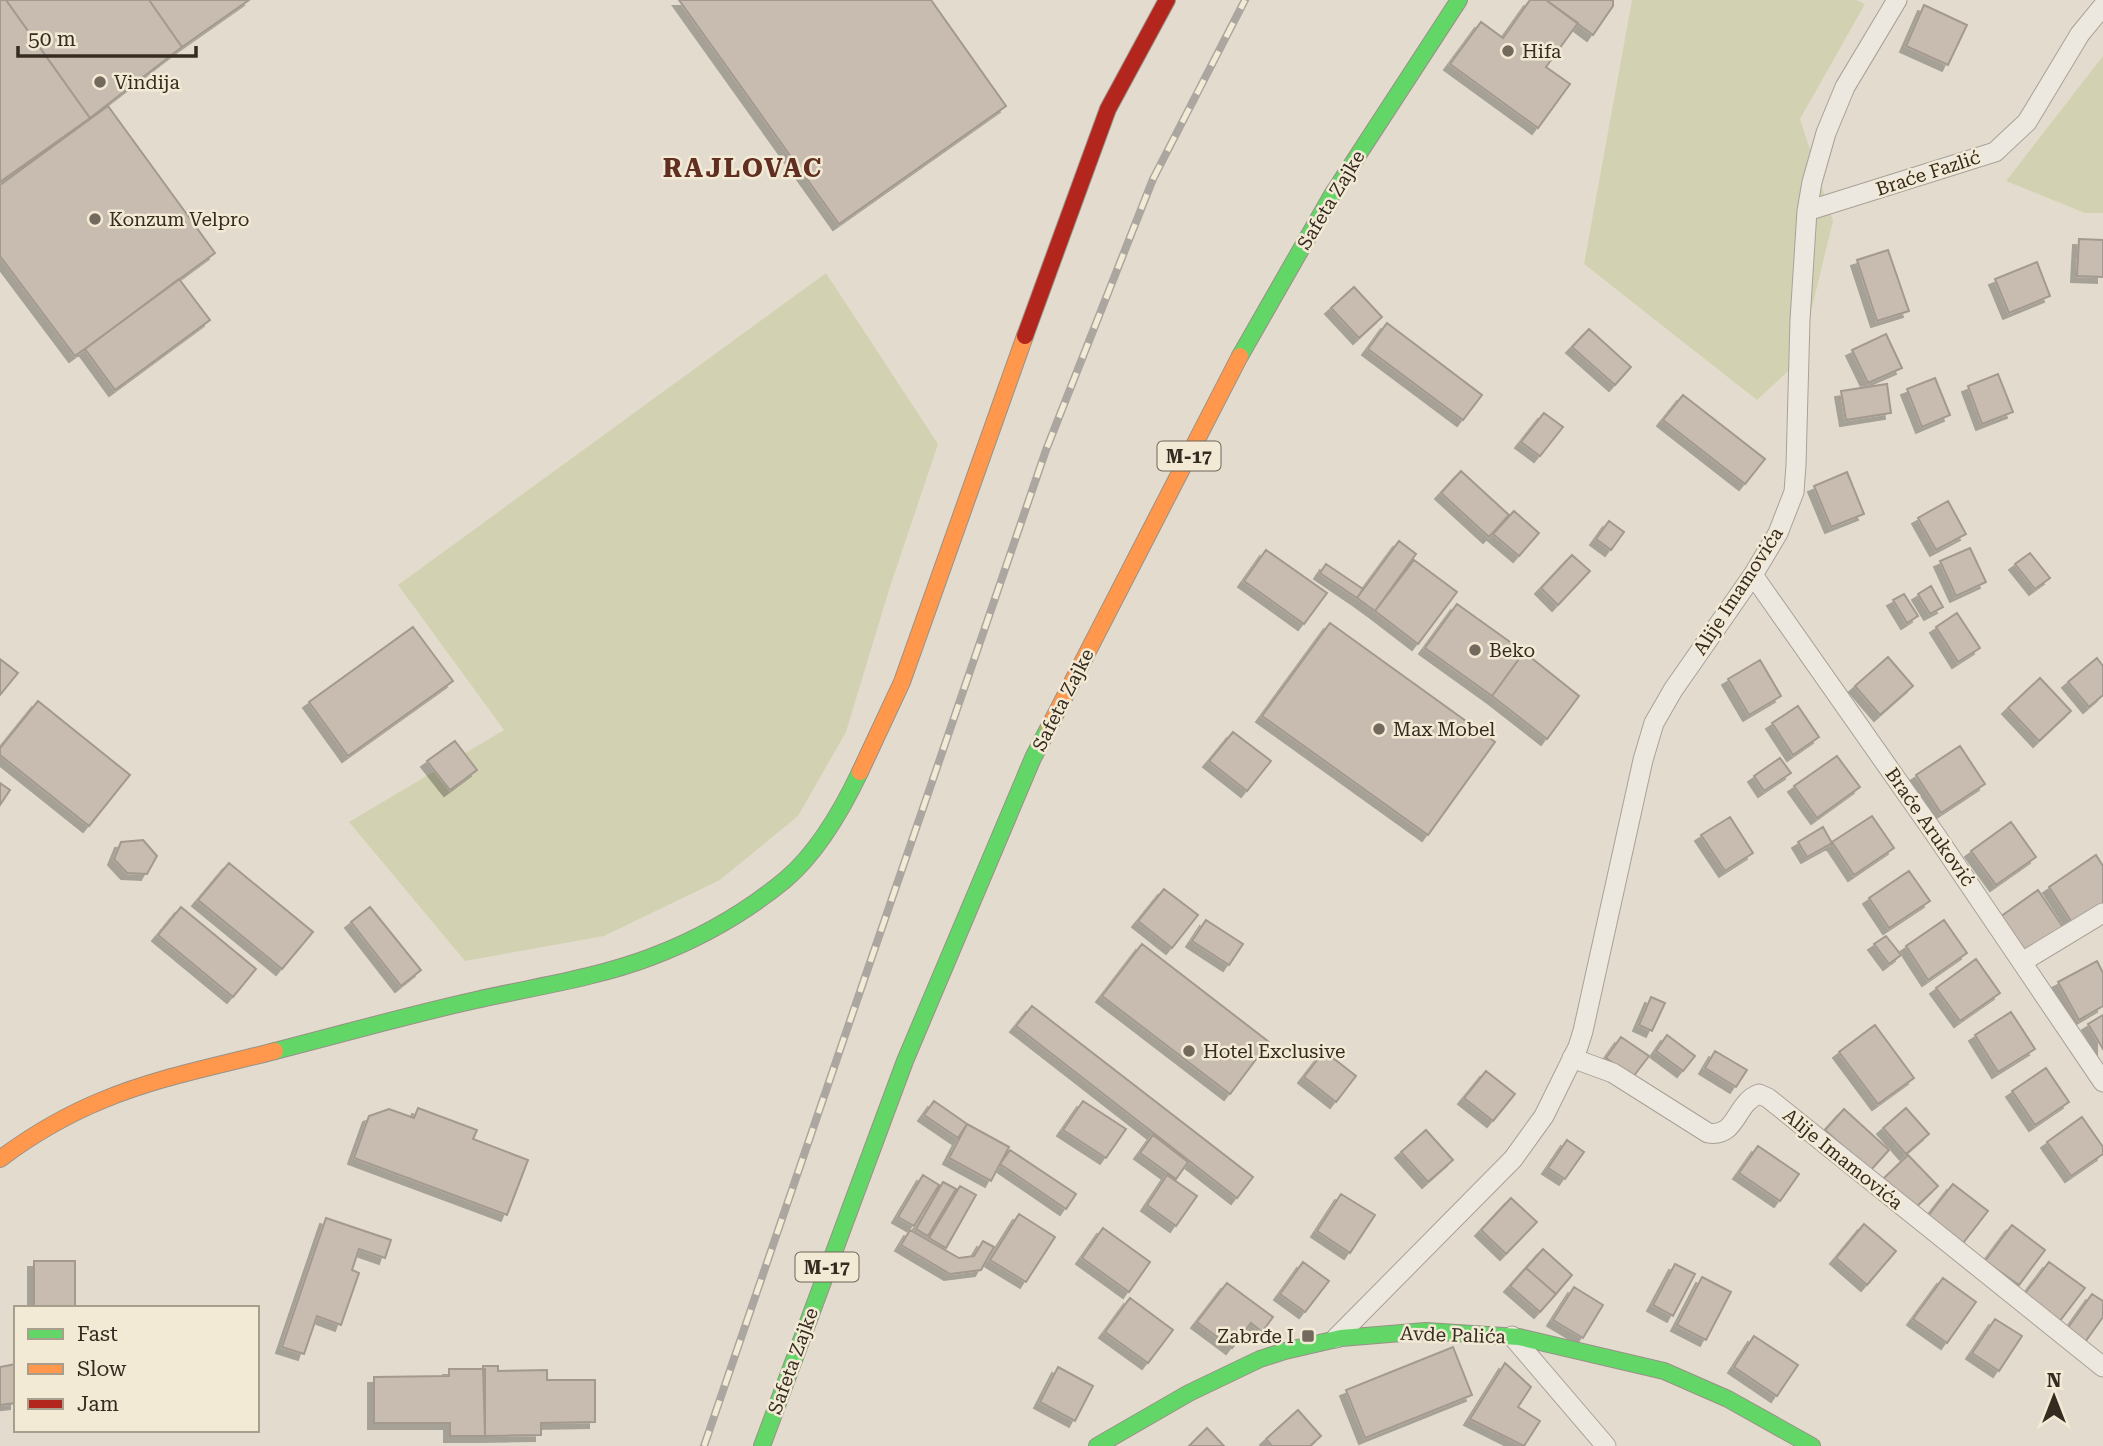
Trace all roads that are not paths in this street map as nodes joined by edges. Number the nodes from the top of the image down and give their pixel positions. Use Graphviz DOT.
graph roads {
  1 [pos="1167,0"];
  2 [pos="1459,0"];
  3 [pos="1897,0"];
  4 [pos="2103,6"];
  5 [pos="1807,211"];
  6 [pos="1753,575"];
  7 [pos="2103,913"];
  8 [pos="2022,962"];
  9 [pos="1572,1058"];
  10 [pos="2103,1082"];
  11 [pos="0,1158"];
  12 [pos="1512,1336"];
  13 [pos="1336,1338"];
  14 [pos="2103,1367"];
  15 [pos="762,1446"];
  16 [pos="1097,1446"];
  17 [pos="1606,1446"];
  18 [pos="1812,1446"];
  1 -- 11 [label="street"];
  2 -- 15 [label="street, Safeta Zajke / M-17"];
  3 -- 5 [label="street, Alije Imamovića"];
  4 -- 5 [label="street, Braće Fazlić"];
  5 -- 6 [label="street, Alije Imamovića"];
  6 -- 8 [label="street, Braće Aruković"];
  6 -- 9 [label="street, Alije Imamovića"];
  7 -- 8 [label="street"];
  8 -- 10 [label="street, Braće Aruković"];
  9 -- 13 [label="street, Alije Imamovića"];
  9 -- 14 [label="street, Alije Imamovića"];
  12 -- 13 [label="street, Avde Palića"];
  12 -- 17 [label="street"];
  12 -- 18 [label="street, Avde Palića"];
  13 -- 16 [label="street, Avde Palića"];
}
